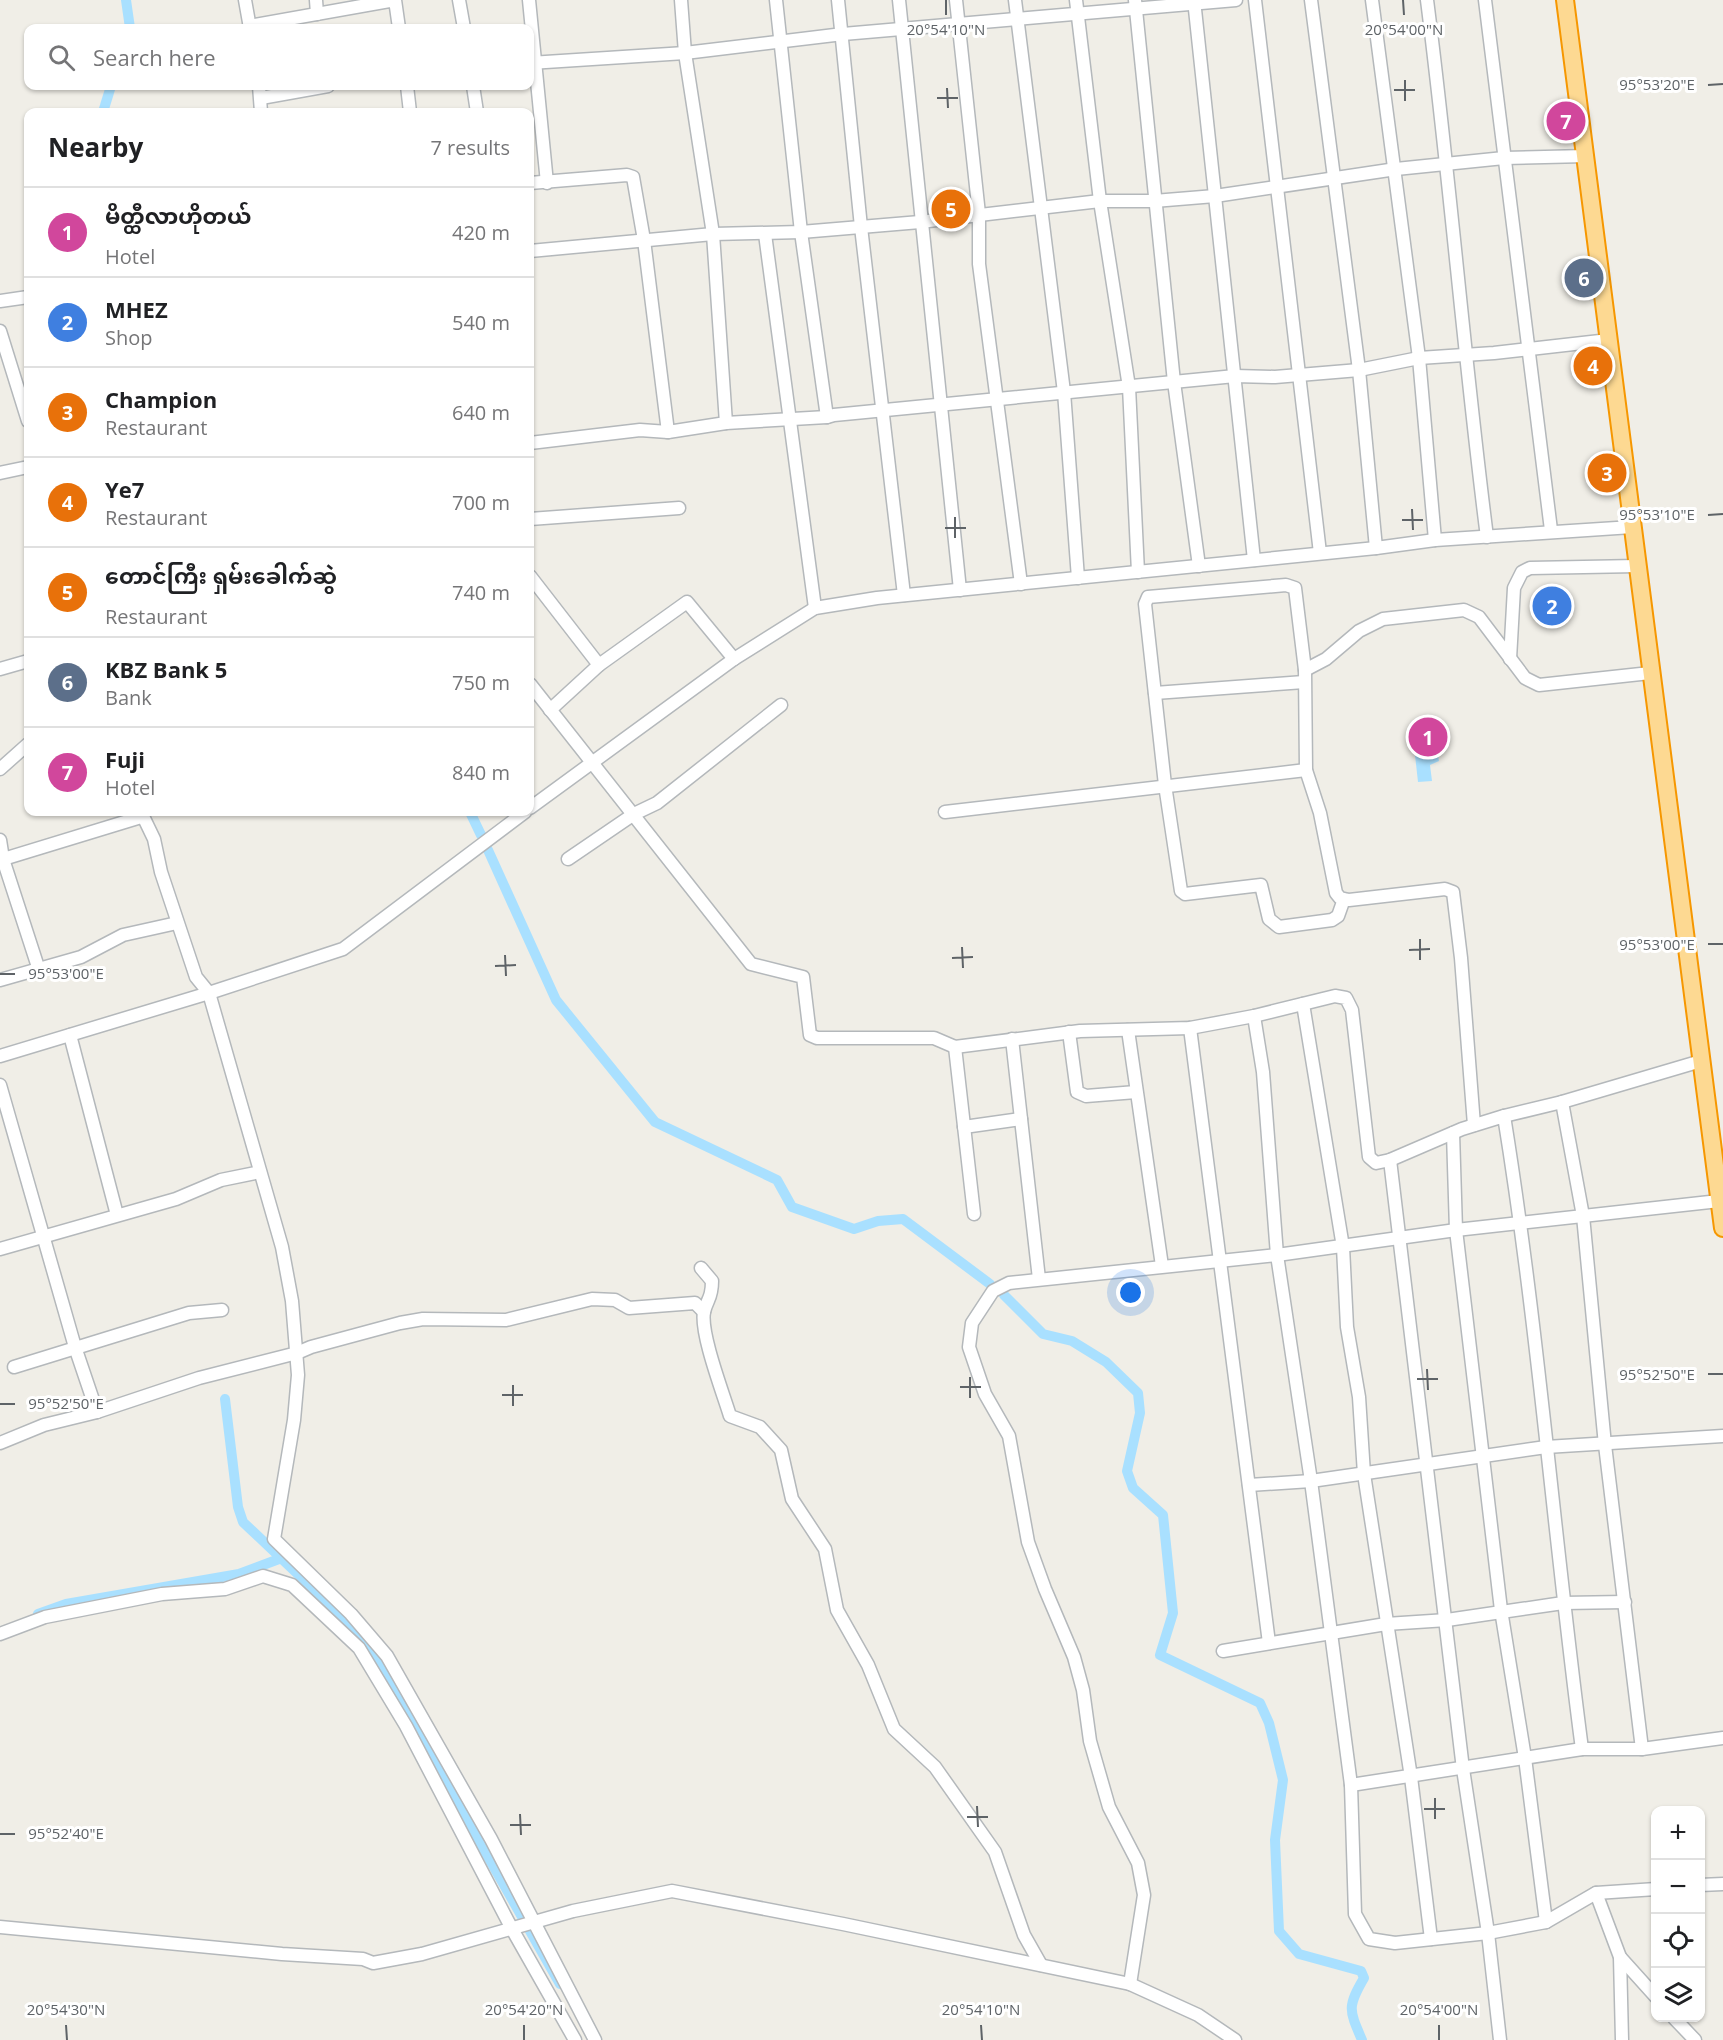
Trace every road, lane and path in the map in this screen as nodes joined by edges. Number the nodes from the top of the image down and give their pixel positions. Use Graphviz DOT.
graph roads {
  1 [pos="246,0"];
  2 [pos="316,0"];
  3 [pos="459,0"];
  4 [pos="529,0"];
  5 [pos="681,0"];
  6 [pos="776,0"];
  7 [pos="838,0"];
  8 [pos="899,0"];
  9 [pos="956,0"];
  10 [pos="1015,0"];
  11 [pos="1076,0"];
  12 [pos="1236,0"];
  13 [pos="1255,0"];
  14 [pos="1311,0"];
  15 [pos="1372,0"];
  16 [pos="1427,0"];
  17 [pos="1485,0"];
  18 [pos="1565,0"];
  19 [pos="1194,2"];
  20 [pos="1136,5"];
  21 [pos="317,14"];
  22 [pos="1078,15"];
  23 [pos="1018,20"];
  24 [pos="249,24"];
  25 [pos="265,24"];
  26 [pos="398,24"];
  27 [pos="463,24"];
  28 [pos="530,24"];
  29 [pos="960,25"];
  30 [pos="903,29"];
  31 [pos="843,34"];
  32 [pos="782,41"];
  33 [pos="686,53"];
  34 [pos="534,63"];
  35 [pos="534,79"];
  36 [pos="283,90"];
  37 [pos="407,90"];
  38 [pos="474,90"];
  39 [pos="260,92"];
  40 [pos="261,108"];
  41 [pos="409,108"];
  42 [pos="476,108"];
  43 [pos="1586,156"];
  44 [pos="1504,158"];
  45 [pos="1448,165"];
  46 [pos="1396,169"];
  47 [pos="1333,178"];
  48 [pos="534,183"];
  49 [pos="547,183"];
  50 [pos="1277,187"];
  51 [pos="1215,196"];
  52 [pos="1100,201"];
  53 [pos="1154,201"];
  54 [pos="1040,207"];
  55 [pos="979,214"];
  56 [pos="920,222"];
  57 [pos="861,226"];
  58 [pos="801,232"];
  59 [pos="712,234"];
  60 [pos="765,234"];
  61 [pos="644,240"];
  62 [pos="534,251"];
  63 [pos="24,298"];
  64 [pos="0,301"];
  65 [pos="0,331"];
  66 [pos="1609,340"];
  67 [pos="1528,349"];
  68 [pos="1464,356"];
  69 [pos="1419,358"];
  70 [pos="1359,370"];
  71 [pos="1300,375"];
  72 [pos="1235,376"];
  73 [pos="1174,382"];
  74 [pos="1129,387"];
  75 [pos="1064,392"];
  76 [pos="997,399"];
  77 [pos="941,404"];
  78 [pos="24,408"];
  79 [pos="882,410"];
  80 [pos="826,417"];
  81 [pos="788,420"];
  82 [pos="726,423"];
  83 [pos="668,432"];
  84 [pos="534,443"];
  85 [pos="24,468"];
  86 [pos="0,473"];
  87 [pos="679,508"];
  88 [pos="534,519"];
  89 [pos="1632,527"];
  90 [pos="1551,531"];
  91 [pos="1486,537"];
  92 [pos="1435,540"];
  93 [pos="1376,548"];
  94 [pos="1320,553"];
  95 [pos="1254,560"];
  96 [pos="1199,566"];
  97 [pos="1637,566"];
  98 [pos="1138,572"];
  99 [pos="1078,578"];
  100 [pos="534,581"];
  101 [pos="1021,584"];
  102 [pos="960,590"];
  103 [pos="904,596"];
  104 [pos="815,608"];
  105 [pos="734,659"];
  106 [pos="1510,659"];
  107 [pos="24,662"];
  108 [pos="599,665"];
  109 [pos="0,669"];
  110 [pos="1650,673"];
  111 [pos="1304,676"];
  112 [pos="534,689"];
  113 [pos="1155,693"];
  114 [pos="781,705"];
  115 [pos="550,710"];
  116 [pos="24,748"];
  117 [pos="592,761"];
  118 [pos="0,770"];
  119 [pos="1306,770"];
  120 [pos="1165,785"];
  121 [pos="534,805"];
  122 [pos="945,812"];
  123 [pos="634,814"];
  124 [pos="135,816"];
  125 [pos="142,816"];
  126 [pos="520,816"];
  127 [pos="0,840"];
  128 [pos="2,859"];
  129 [pos="568,859"];
  130 [pos="1344,899"];
  131 [pos="177,923"];
  132 [pos="38,967"];
  133 [pos="0,980"];
  134 [pos="209,993"];
  135 [pos="1303,1004"];
  136 [pos="1254,1016"];
  137 [pos="1190,1028"];
  138 [pos="1128,1030"];
  139 [pos="1069,1032"];
  140 [pos="70,1035"];
  141 [pos="1012,1038"];
  142 [pos="955,1047"];
  143 [pos="0,1056"];
  144 [pos="1701,1061"];
  145 [pos="0,1085"];
  146 [pos="1136,1092"];
  147 [pos="1562,1102"];
  148 [pos="1504,1116"];
  149 [pos="1021,1119"];
  150 [pos="1474,1125"];
  151 [pos="964,1127"];
  152 [pos="1453,1133"];
  153 [pos="1390,1160"];
  154 [pos="260,1172"];
  155 [pos="1719,1201"];
  156 [pos="117,1215"];
  157 [pos="975,1215"];
  158 [pos="1583,1216"];
  159 [pos="1522,1224"];
  160 [pos="1723,1228"];
  161 [pos="1456,1230"];
  162 [pos="42,1236"];
  163 [pos="1398,1238"];
  164 [pos="1343,1247"];
  165 [pos="0,1249"];
  166 [pos="1277,1255"];
  167 [pos="1220,1260"];
  168 [pos="1162,1266"];
  169 [pos="701,1268"];
  170 [pos="1039,1280"];
  171 [pos="222,1310"];
  172 [pos="704,1312"];
  173 [pos="75,1347"];
  174 [pos="297,1353"];
  175 [pos="14,1367"];
  176 [pos="97,1412"];
  177 [pos="1723,1436"];
  178 [pos="0,1443"];
  179 [pos="1605,1445"];
  180 [pos="1546,1447"];
  181 [pos="1485,1458"];
  182 [pos="1429,1466"];
  183 [pos="1364,1474"];
  184 [pos="1311,1481"];
  185 [pos="1249,1485"];
  186 [pos="1624,1602"];
  187 [pos="1563,1603"];
  188 [pos="1501,1610"];
  189 [pos="1447,1620"];
  190 [pos="1386,1624"];
  191 [pos="1331,1632"];
  192 [pos="0,1634"];
  193 [pos="1269,1643"];
  194 [pos="1223,1651"];
  195 [pos="1723,1738"];
  196 [pos="1582,1749"];
  197 [pos="1642,1749"];
  198 [pos="1525,1758"];
  199 [pos="1463,1769"];
  200 [pos="1412,1777"];
  201 [pos="1351,1785"];
  202 [pos="1723,1884"];
  203 [pos="1705,1885"];
  204 [pos="1651,1888"];
  205 [pos="1596,1893"];
  206 [pos="533,1922"];
  207 [pos="1546,1922"];
  208 [pos="0,1927"];
  209 [pos="514,1929"];
  210 [pos="1488,1933"];
  211 [pos="1431,1939"];
  212 [pos="1620,1957"];
  213 [pos="1041,1965"];
  214 [pos="1130,1984"];
  215 [pos="1651,1991"];
  216 [pos="1678,2022"];
  217 [pos="575,2040"];
  218 [pos="595,2040"];
  219 [pos="1235,2040"];
  220 [pos="1500,2040"];
  221 [pos="1622,2040"];
  222 [pos="1695,2040"];
  1 -- 24 [label="street"];
  2 -- 21 [label="street"];
  3 -- 27 [label="street"];
  4 -- 28 [label="street"];
  5 -- 33 [label="street"];
  6 -- 32 [label="street"];
  7 -- 31 [label="street"];
  8 -- 30 [label="street"];
  9 -- 29 [label="street"];
  10 -- 23 [label="street"];
  11 -- 22 [label="street"];
  12 -- 19 [label="street"];
  13 -- 50 [label="street"];
  14 -- 47 [label="street"];
  15 -- 46 [label="street"];
  16 -- 45 [label="street"];
  17 -- 44 [label="street"];
  18 -- 43 [label="highway"];
  19 -- 20 [label="street"];
  19 -- 51 [label="street"];
  20 -- 22 [label="street"];
  20 -- 53 [label="street"];
  21 -- 25 [label="street"];
  21 -- 26 [label="street"];
  22 -- 23 [label="street"];
  22 -- 52 [label="street"];
  23 -- 29 [label="street"];
  23 -- 54 [label="street"];
  29 -- 30 [label="street"];
  29 -- 55 [label="street"];
  30 -- 31 [label="street"];
  30 -- 56 [label="street"];
  31 -- 32 [label="street"];
  31 -- 57 [label="street"];
  32 -- 33 [label="street"];
  32 -- 58 [label="street"];
  33 -- 34 [label="street"];
  33 -- 59 [label="street"];
  35 -- 49 [label="street"];
  36 -- 39 [label="street"];
  37 -- 41 [label="street"];
  38 -- 42 [label="street"];
  39 -- 40 [label="street"];
  43 -- 44 [label="street"];
  43 -- 66 [label="highway"];
  44 -- 45 [label="street"];
  44 -- 67 [label="street"];
  45 -- 46 [label="street"];
  45 -- 68 [label="street"];
  46 -- 47 [label="street"];
  46 -- 69 [label="street"];
  47 -- 50 [label="street"];
  47 -- 70 [label="street"];
  48 -- 49 [label="street"];
  49 -- 61 [label="street"];
  50 -- 51 [label="street"];
  50 -- 71 [label="street"];
  51 -- 53 [label="street"];
  51 -- 72 [label="street"];
  52 -- 53 [label="street"];
  52 -- 54 [label="street"];
  52 -- 74 [label="street"];
  53 -- 73 [label="street"];
  54 -- 55 [label="street"];
  54 -- 75 [label="street"];
  55 -- 56 [label="street"];
  55 -- 76 [label="street"];
  56 -- 57 [label="street"];
  56 -- 77 [label="street"];
  57 -- 58 [label="street"];
  57 -- 79 [label="street"];
  58 -- 60 [label="street"];
  58 -- 80 [label="street"];
  59 -- 60 [label="street"];
  59 -- 61 [label="street"];
  59 -- 82 [label="street"];
  60 -- 81 [label="street"];
  61 -- 62 [label="street"];
  61 -- 83 [label="street"];
  63 -- 64 [label="street"];
  65 -- 78 [label="street"];
  66 -- 67 [label="street"];
  66 -- 89 [label="highway"];
  67 -- 68 [label="street"];
  67 -- 90 [label="street"];
  68 -- 69 [label="street"];
  68 -- 91 [label="street"];
  69 -- 70 [label="street"];
  69 -- 92 [label="street"];
  70 -- 71 [label="street"];
  70 -- 93 [label="street"];
  71 -- 72 [label="street"];
  71 -- 94 [label="street"];
  72 -- 73 [label="street"];
  72 -- 95 [label="street"];
  73 -- 74 [label="street"];
  73 -- 96 [label="street"];
  74 -- 75 [label="street"];
  74 -- 98 [label="street"];
  75 -- 76 [label="street"];
  75 -- 99 [label="street"];
  76 -- 77 [label="street"];
  76 -- 101 [label="street"];
  77 -- 79 [label="street"];
  77 -- 102 [label="street"];
  79 -- 80 [label="street"];
  79 -- 103 [label="street"];
  80 -- 81 [label="street"];
  81 -- 82 [label="street"];
  81 -- 104 [label="street"];
  82 -- 83 [label="street"];
  83 -- 84 [label="street"];
  85 -- 86 [label="street"];
  87 -- 88 [label="street"];
  89 -- 90 [label="street"];
  89 -- 97 [label="highway"];
  90 -- 91 [label="street"];
  91 -- 92 [label="street"];
  92 -- 93 [label="street"];
  93 -- 94 [label="street"];
  94 -- 95 [label="street"];
  95 -- 96 [label="street"];
  96 -- 98 [label="street"];
  97 -- 106 [label="street"];
  97 -- 110 [label="highway"];
  98 -- 99 [label="street"];
  99 -- 101 [label="street"];
  100 -- 108 [label="street"];
  101 -- 102 [label="street"];
  102 -- 103 [label="street"];
  103 -- 104 [label="street"];
  104 -- 105 [label="street"];
  105 -- 108 [label="street"];
  105 -- 117 [label="street"];
  106 -- 110 [label="street"];
  106 -- 111 [label="street"];
  107 -- 109 [label="street"];
  108 -- 115 [label="street"];
  110 -- 144 [label="highway"];
  111 -- 113 [label="street"];
  111 -- 113 [label="street"];
  111 -- 119 [label="street"];
  112 -- 115 [label="street"];
  113 -- 120 [label="street"];
  114 -- 123 [label="street"];
  115 -- 117 [label="street"];
  116 -- 118 [label="street"];
  117 -- 121 [label="street"];
  117 -- 123 [label="street"];
  119 -- 120 [label="street"];
  119 -- 130 [label="street"];
  120 -- 122 [label="street"];
  120 -- 130 [label="street"];
  123 -- 129 [label="street"];
  123 -- 142 [label="street"];
  124 -- 128 [label="street"];
  125 -- 131 [label="street"];
  126 -- 134 [label="street"];
  127 -- 128 [label="street"];
  128 -- 132 [label="street"];
  130 -- 150 [label="street"];
  131 -- 132 [label="street"];
  131 -- 134 [label="street"];
  132 -- 133 [label="street"];
  134 -- 140 [label="street"];
  134 -- 154 [label="street"];
  135 -- 136 [label="street"];
  135 -- 153 [label="street"];
  135 -- 164 [label="street"];
  136 -- 137 [label="street"];
  136 -- 166 [label="street"];
  137 -- 138 [label="street"];
  137 -- 167 [label="street"];
  138 -- 139 [label="street"];
  138 -- 146 [label="street"];
  139 -- 141 [label="street"];
  139 -- 146 [label="street"];
  140 -- 143 [label="street"];
  140 -- 156 [label="street"];
  141 -- 142 [label="street"];
  141 -- 149 [label="street"];
  142 -- 151 [label="street"];
  144 -- 147 [label="street"];
  144 -- 155 [label="highway"];
  145 -- 162 [label="street"];
  146 -- 168 [label="street"];
  147 -- 148 [label="street"];
  147 -- 158 [label="street"];
  148 -- 150 [label="street"];
  148 -- 159 [label="street"];
  149 -- 151 [label="street"];
  149 -- 170 [label="street"];
  150 -- 152 [label="street"];
  151 -- 157 [label="street"];
  152 -- 153 [label="street"];
  152 -- 161 [label="street"];
  153 -- 163 [label="street"];
  154 -- 156 [label="street"];
  154 -- 174 [label="street"];
  155 -- 158 [label="street"];
  155 -- 160 [label="highway"];
  156 -- 162 [label="street"];
  158 -- 159 [label="street"];
  158 -- 179 [label="street"];
  159 -- 161 [label="street"];
  159 -- 180 [label="street"];
  161 -- 163 [label="street"];
  161 -- 181 [label="street"];
  162 -- 165 [label="street"];
  162 -- 173 [label="street"];
  163 -- 164 [label="street"];
  163 -- 182 [label="street"];
  164 -- 166 [label="street"];
  164 -- 183 [label="street"];
  166 -- 167 [label="street"];
  166 -- 184 [label="street"];
  167 -- 168 [label="street"];
  167 -- 185 [label="street"];
  168 -- 170 [label="street"];
  169 -- 172 [label="street"];
  170 -- 214 [label="street"];
  171 -- 173 [label="street"];
  172 -- 174 [label="street"];
  172 -- 213 [label="street"];
  173 -- 175 [label="street"];
  173 -- 176 [label="street"];
  174 -- 176 [label="street"];
  174 -- 206 [label="street"];
  176 -- 178 [label="street"];
  177 -- 179 [label="street"];
  179 -- 180 [label="street"];
  179 -- 186 [label="street"];
  180 -- 181 [label="street"];
  180 -- 187 [label="street"];
  181 -- 182 [label="street"];
  181 -- 188 [label="street"];
  182 -- 183 [label="street"];
  182 -- 189 [label="street"];
  183 -- 184 [label="street"];
  183 -- 190 [label="street"];
  184 -- 185 [label="street"];
  184 -- 191 [label="street"];
  185 -- 193 [label="street"];
  186 -- 187 [label="street"];
  186 -- 197 [label="street"];
  187 -- 188 [label="street"];
  187 -- 196 [label="street"];
  188 -- 189 [label="street"];
  188 -- 198 [label="street"];
  189 -- 190 [label="street"];
  189 -- 199 [label="street"];
  190 -- 191 [label="street"];
  190 -- 200 [label="street"];
  191 -- 193 [label="street"];
  191 -- 201 [label="street"];
  192 -- 209 [label="street"];
  193 -- 194 [label="street"];
  195 -- 197 [label="street"];
  196 -- 197 [label="street"];
  196 -- 198 [label="street"];
  198 -- 199 [label="street"];
  198 -- 207 [label="street"];
  199 -- 200 [label="street"];
  199 -- 210 [label="street"];
  200 -- 201 [label="street"];
  200 -- 211 [label="street"];
  201 -- 211 [label="street"];
  202 -- 203 [label="street"];
  204 -- 205 [label="street"];
  205 -- 207 [label="street"];
  205 -- 212 [label="street"];
  206 -- 209 [label="street"];
  206 -- 213 [label="street"];
  206 -- 218 [label="street"];
  207 -- 210 [label="street"];
  208 -- 209 [label="street"];
  209 -- 217 [label="street"];
  210 -- 211 [label="street"];
  210 -- 220 [label="street"];
  212 -- 215 [label="street"];
  212 -- 221 [label="street"];
  213 -- 214 [label="street"];
  214 -- 219 [label="street"];
  216 -- 222 [label="street"];
}
